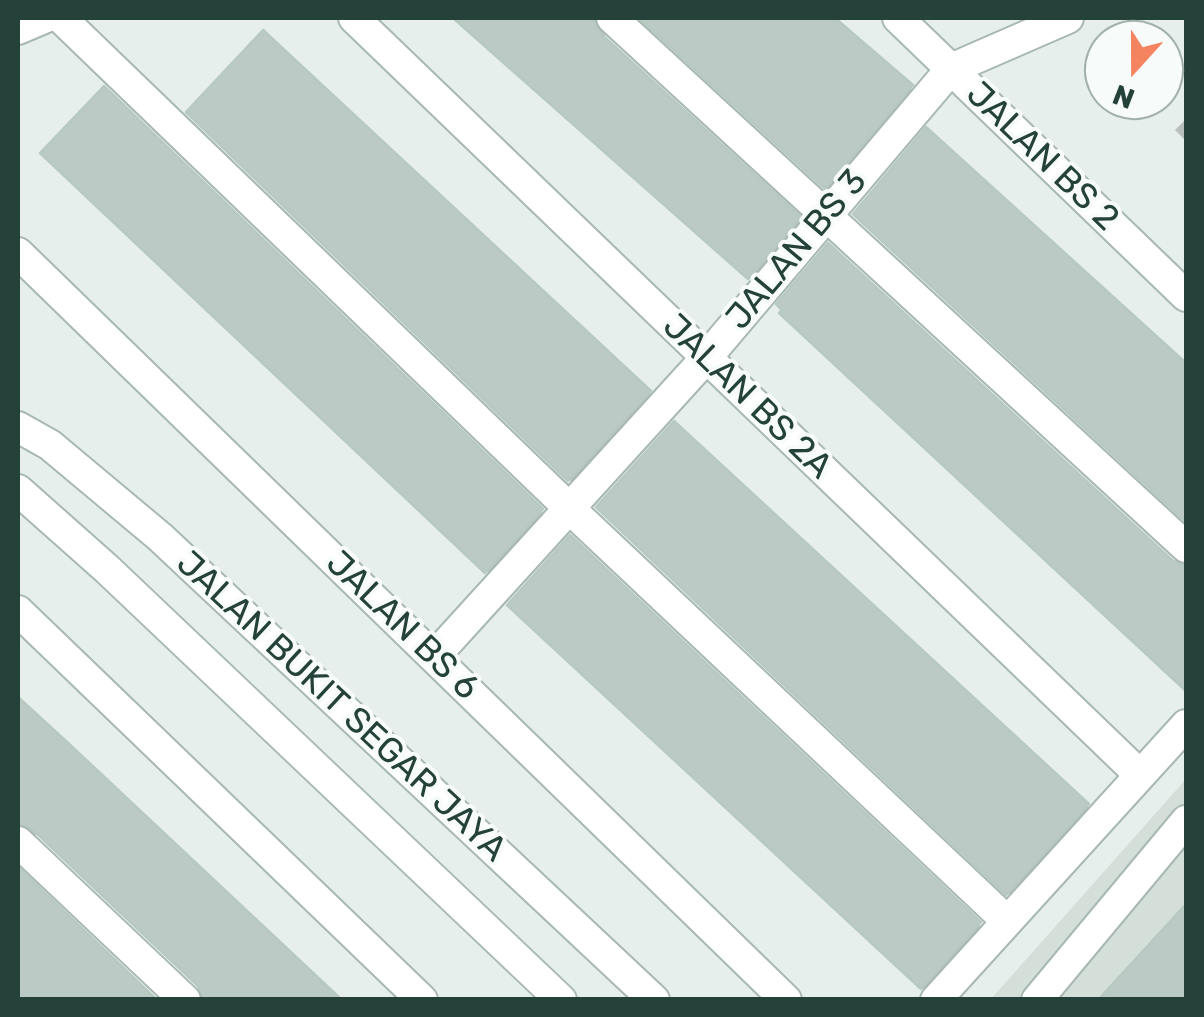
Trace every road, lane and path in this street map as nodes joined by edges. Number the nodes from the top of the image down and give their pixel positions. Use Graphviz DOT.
graph roads {
  1 [pos="44,18"];
  2 [pos="61,18"];
  3 [pos="354,18"];
  4 [pos="612,18"];
  5 [pos="898,18"];
  6 [pos="1068,18"];
  7 [pos="18,29"];
  8 [pos="951,69"];
  9 [pos="827,216"];
  10 [pos="18,253"];
  11 [pos="1186,296"];
  12 [pos="706,358"];
  13 [pos="18,426"];
  14 [pos="18,490"];
  15 [pos="570,509"];
  16 [pos="1186,547"];
  17 [pos="22,615"];
  18 [pos="434,657"];
  19 [pos="1186,725"];
  20 [pos="1140,776"];
  21 [pos="1186,821"];
  22 [pos="18,842"];
  23 [pos="1007,921"];
  24 [pos="404,994"];
  25 [pos="185,1000"];
  26 [pos="561,1000"];
  27 [pos="654,1000"];
  28 [pos="786,1000"];
  29 [pos="936,1000"];
  30 [pos="1038,1000"];
  1 -- 7 [label="street"];
  2 -- 15 [label="street"];
  3 -- 12 [label="street, JALAN BS 2A"];
  4 -- 9 [label="street"];
  5 -- 8 [label="street, JALAN BS 2"];
  6 -- 8 [label="street, JALAN BS 3"];
  8 -- 9 [label="street, JALAN BS 3"];
  8 -- 11 [label="street, JALAN BS 2"];
  9 -- 12 [label="street, JALAN BS 3"];
  9 -- 16 [label="street"];
  10 -- 18 [label="street, JALAN BS 6"];
  12 -- 15 [label="street, JALAN BS 3"];
  12 -- 20 [label="street, JALAN BS 2A"];
  13 -- 27 [label="street, JALAN BUKIT SEGAR JAYA"];
  14 -- 26 [label="street, JALAN BUKIT SEGAR JAYA"];
  15 -- 18 [label="street, JALAN BS 3"];
  15 -- 23 [label="street"];
  17 -- 24 [label="street"];
  18 -- 28 [label="street, JALAN BS 6"];
  19 -- 20 [label="street"];
  20 -- 23 [label="street"];
  21 -- 30 [label="street"];
  22 -- 25 [label="street"];
  23 -- 29 [label="street"];
}
